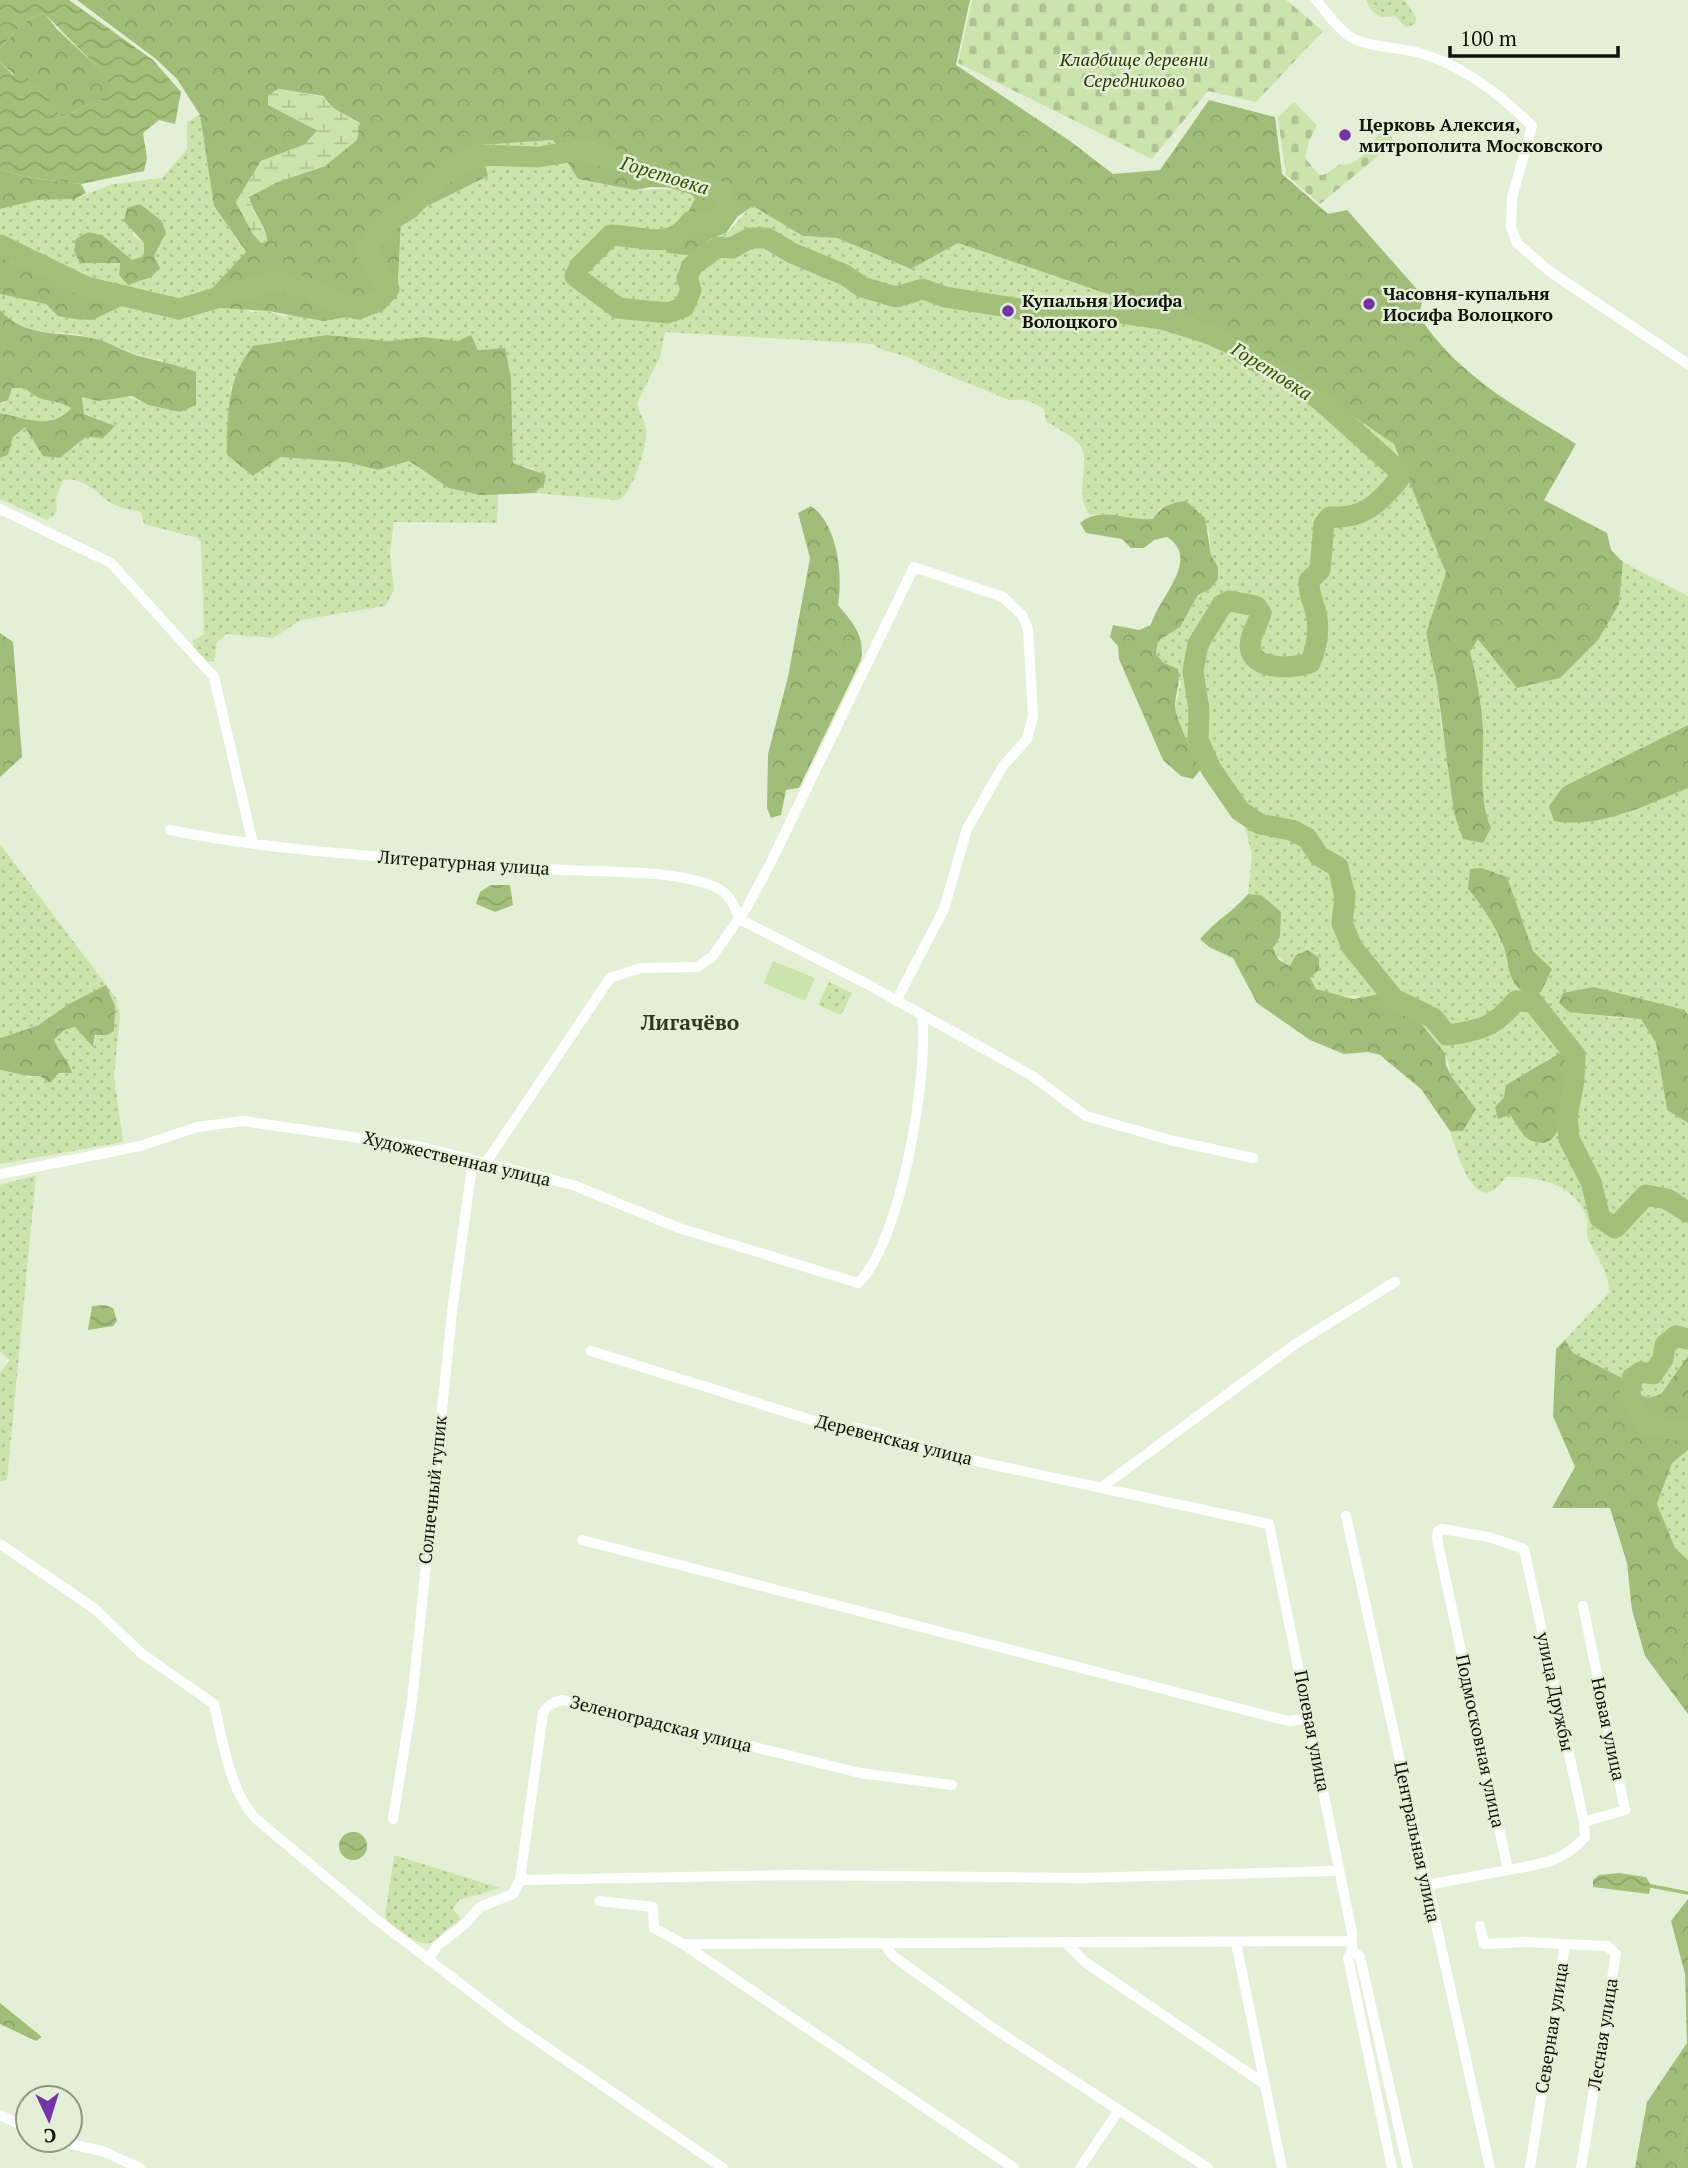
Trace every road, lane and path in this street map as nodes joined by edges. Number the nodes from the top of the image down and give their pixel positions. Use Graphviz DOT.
graph roads {
  1 [pos="1316,0"];
  2 [pos="1688,364"];
  3 [pos="0,509"];
  4 [pos="170,830"];
  5 [pos="253,844"];
  6 [pos="739,919"];
  7 [pos="896,1001"];
  8 [pos="922,1016"];
  9 [pos="1253,1158"];
  10 [pos="472,1160"];
  11 [pos="485,1164"];
  12 [pos="0,1174"];
  13 [pos="1395,1282"];
  14 [pos="591,1351"];
  15 [pos="1102,1488"];
  16 [pos="1346,1516"];
  17 [pos="1260,1520"];
  18 [pos="1438,1531"];
  19 [pos="582,1541"];
  20 [pos="0,1544"];
  21 [pos="1583,1606"];
  22 [pos="1310,1719"];
  23 [pos="952,1785"];
  24 [pos="393,1819"];
  25 [pos="1584,1822"];
  26 [pos="1508,1870"];
  27 [pos="1332,1871"];
  28 [pos="520,1880"];
  29 [pos="1427,1885"];
  30 [pos="599,1901"];
  31 [pos="1480,1926"];
  32 [pos="1065,1942"];
  33 [pos="1236,1942"];
  34 [pos="884,1943"];
  35 [pos="683,1944"];
  36 [pos="1565,1944"];
  37 [pos="1352,1945"];
  38 [pos="428,1960"];
  39 [pos="1263,2082"];
  40 [pos="1119,2110"];
  41 [pos="1397,2118"];
  42 [pos="1383,2121"];
  43 [pos="84,2147"];
  44 [pos="140,2168"];
  45 [pos="723,2168"];
  46 [pos="1014,2168"];
  47 [pos="1080,2168"];
  48 [pos="1208,2168"];
  49 [pos="1282,2168"];
  50 [pos="1392,2168"];
  51 [pos="1408,2168"];
  52 [pos="1490,2168"];
  53 [pos="1530,2168"];
  54 [pos="1581,2168"];
  1 -- 2 [label="street"];
  3 -- 5 [label="street"];
  4 -- 5 [label="street, Литературная улица"];
  5 -- 6 [label="street, Литературная улица"];
  6 -- 7 [label="street"];
  6 -- 7 [label="street"];
  6 -- 11 [label="street"];
  7 -- 8 [label="street"];
  8 -- 9 [label="street"];
  8 -- 11 [label="street, Художественная улица"];
  10 -- 11 [label="street, Художественная улица"];
  10 -- 12 [label="street, Художественная улица"];
  10 -- 24 [label="street, Солнечный тупик"];
  13 -- 15 [label="street"];
  14 -- 15 [label="street, Деревенская улица"];
  15 -- 17 [label="street, Деревенская улица"];
  16 -- 29 [label="street, Центральная улица"];
  17 -- 22 [label="street, Полевая улица"];
  18 -- 25 [label="street, улица Дружбы"];
  18 -- 26 [label="street, Подмосковная улица"];
  19 -- 22 [label="street"];
  20 -- 38 [label="street"];
  21 -- 25 [label="street, Новая улица"];
  22 -- 37 [label="street, Полевая улица"];
  23 -- 28 [label="street, Зеленоградская улица"];
  25 -- 26 [label="street"];
  26 -- 29 [label="street"];
  27 -- 28 [label="street"];
  28 -- 38 [label="street"];
  29 -- 52 [label="street, Центральная улица"];
  30 -- 35 [label="street"];
  31 -- 36 [label="street, Северная улица"];
  32 -- 33 [label="street"];
  32 -- 34 [label="street"];
  32 -- 39 [label="street"];
  33 -- 37 [label="street"];
  33 -- 39 [label="street"];
  34 -- 35 [label="street"];
  34 -- 40 [label="street"];
  35 -- 46 [label="street"];
  36 -- 53 [label="street, Северная улица"];
  36 -- 54 [label="street, Лесная улица"];
  37 -- 41 [label="street, Полевая улица"];
  37 -- 42 [label="street, Полевая улица"];
  38 -- 45 [label="street"];
  39 -- 49 [label="street"];
  40 -- 47 [label="street"];
  40 -- 48 [label="street"];
  41 -- 42 [label="street"];
  41 -- 51 [label="street, Полевая улица"];
  42 -- 50 [label="street, Полевая улица"];
  43 -- 44 [label="street"];
}
